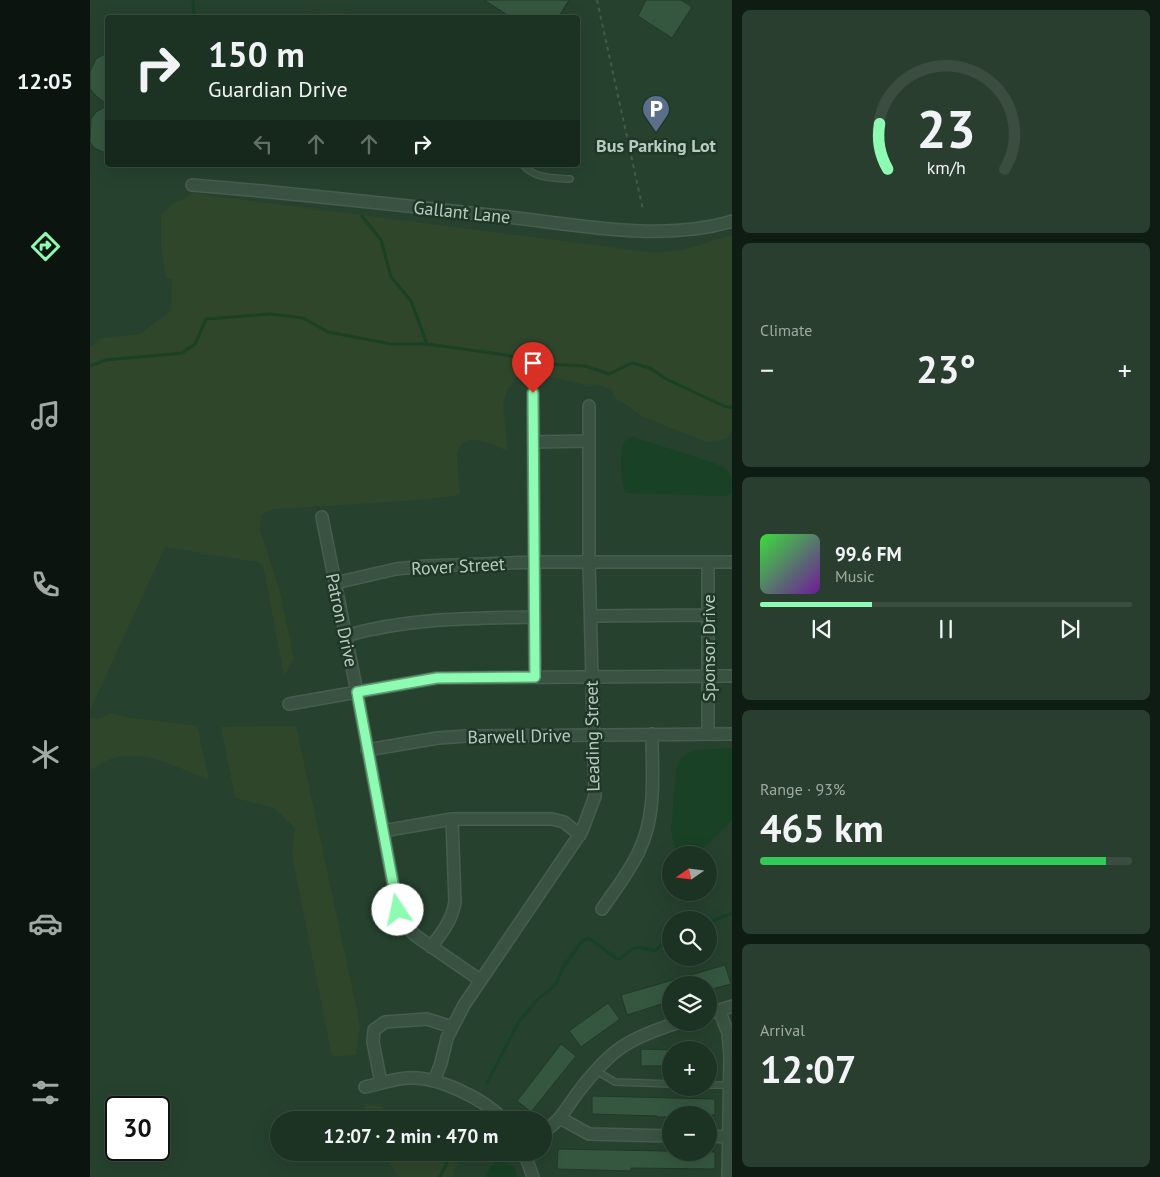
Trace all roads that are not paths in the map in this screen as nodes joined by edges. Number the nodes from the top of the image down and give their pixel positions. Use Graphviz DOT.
graph roads {
  1 [pos="525,167"];
  2 [pos="570,179"];
  3 [pos="192,185"];
  4 [pos="732,221"];
  5 [pos="533,393"];
  6 [pos="589,406"];
  7 [pos="589,441"];
  8 [pos="533,442"];
  9 [pos="322,517"];
  10 [pos="534,562"];
  11 [pos="589,562"];
  12 [pos="708,562"];
  13 [pos="732,562"];
  14 [pos="335,582"];
  15 [pos="708,615"];
  16 [pos="591,616"];
  17 [pos="534,617"];
  18 [pos="345,636"];
  19 [pos="708,675"];
  20 [pos="732,676"];
  21 [pos="535,677"];
  22 [pos="592,677"];
  23 [pos="357,692"];
  24 [pos="289,704"];
  25 [pos="652,734"];
  26 [pos="708,734"];
  27 [pos="732,734"];
  28 [pos="593,735"];
  29 [pos="367,750"];
  30 [pos="452,819"];
  31 [pos="383,831"];
  32 [pos="580,835"];
  33 [pos="602,909"];
  34 [pos="431,946"];
  35 [pos="480,980"];
  36 [pos="732,1006"];
  37 [pos="717,1011"];
  38 [pos="717,1016"];
  39 [pos="452,1027"];
  40 [pos="662,1029"];
  41 [pos="595,1070"];
  42 [pos="434,1081"];
  43 [pos="381,1083"];
  44 [pos="662,1084"];
  45 [pos="717,1085"];
  46 [pos="729,1085"];
  47 [pos="365,1086"];
  48 [pos="493,1111"];
  49 [pos="560,1118"];
  50 [pos="552,1127"];
  51 [pos="662,1136"];
  52 [pos="717,1136"];
  53 [pos="729,1137"];
  54 [pos="527,1161"];
  55 [pos="533,1177"];
  56 [pos="728,1177"];
  1 -- 2 [label="lane"];
  3 -- 4 [label="street, Gallant Lane"];
  5 -- 8 [label="street"];
  6 -- 7 [label="street, Leading Street"];
  7 -- 8 [label="street"];
  7 -- 11 [label="street, Leading Street"];
  8 -- 10 [label="street"];
  9 -- 14 [label="street, Patron Drive"];
  10 -- 11 [label="street, Rover Street"];
  10 -- 14 [label="street, Rover Street"];
  10 -- 17 [label="street"];
  11 -- 12 [label="street, Rover Street"];
  11 -- 16 [label="street, Leading Street"];
  12 -- 13 [label="street, Rover Street"];
  12 -- 15 [label="street, Sponsor Drive"];
  14 -- 18 [label="street, Patron Drive"];
  15 -- 16 [label="street"];
  15 -- 19 [label="street, Sponsor Drive"];
  16 -- 22 [label="street, Leading Street"];
  17 -- 18 [label="street"];
  17 -- 21 [label="street"];
  18 -- 23 [label="street, Patron Drive"];
  19 -- 20 [label="street"];
  19 -- 22 [label="street"];
  19 -- 26 [label="street, Sponsor Drive"];
  21 -- 22 [label="street"];
  21 -- 23 [label="street"];
  22 -- 28 [label="street, Leading Street"];
  23 -- 24 [label="street"];
  23 -- 29 [label="street, Patron Drive"];
  25 -- 26 [label="street, Barwell Drive"];
  25 -- 28 [label="street, Barwell Drive"];
  25 -- 33 [label="street"];
  26 -- 27 [label="street, Barwell Drive"];
  28 -- 29 [label="street, Barwell Drive"];
  28 -- 32 [label="street, Leading Street"];
  29 -- 31 [label="street, Patron Drive"];
  30 -- 31 [label="street"];
  30 -- 32 [label="street"];
  30 -- 34 [label="street"];
  31 -- 34 [label="street, Patron Drive"];
  32 -- 35 [label="street, Leading Street"];
  34 -- 35 [label="street, Patron Drive"];
  35 -- 39 [label="street, Leading Street"];
  36 -- 37 [label="street"];
  38 -- 46 [label="street"];
  39 -- 42 [label="street, Leading Street"];
  39 -- 43 [label="street"];
  40 -- 41 [label="street"];
  41 -- 44 [label="lane"];
  41 -- 49 [label="street"];
  42 -- 43 [label="street"];
  42 -- 48 [label="street"];
  43 -- 47 [label="street"];
  45 -- 46 [label="lane"];
  46 -- 53 [label="street"];
  49 -- 50 [label="street"];
  49 -- 51 [label="street"];
  52 -- 53 [label="street"];
  53 -- 56 [label="street"];
  54 -- 55 [label="street"];
}
